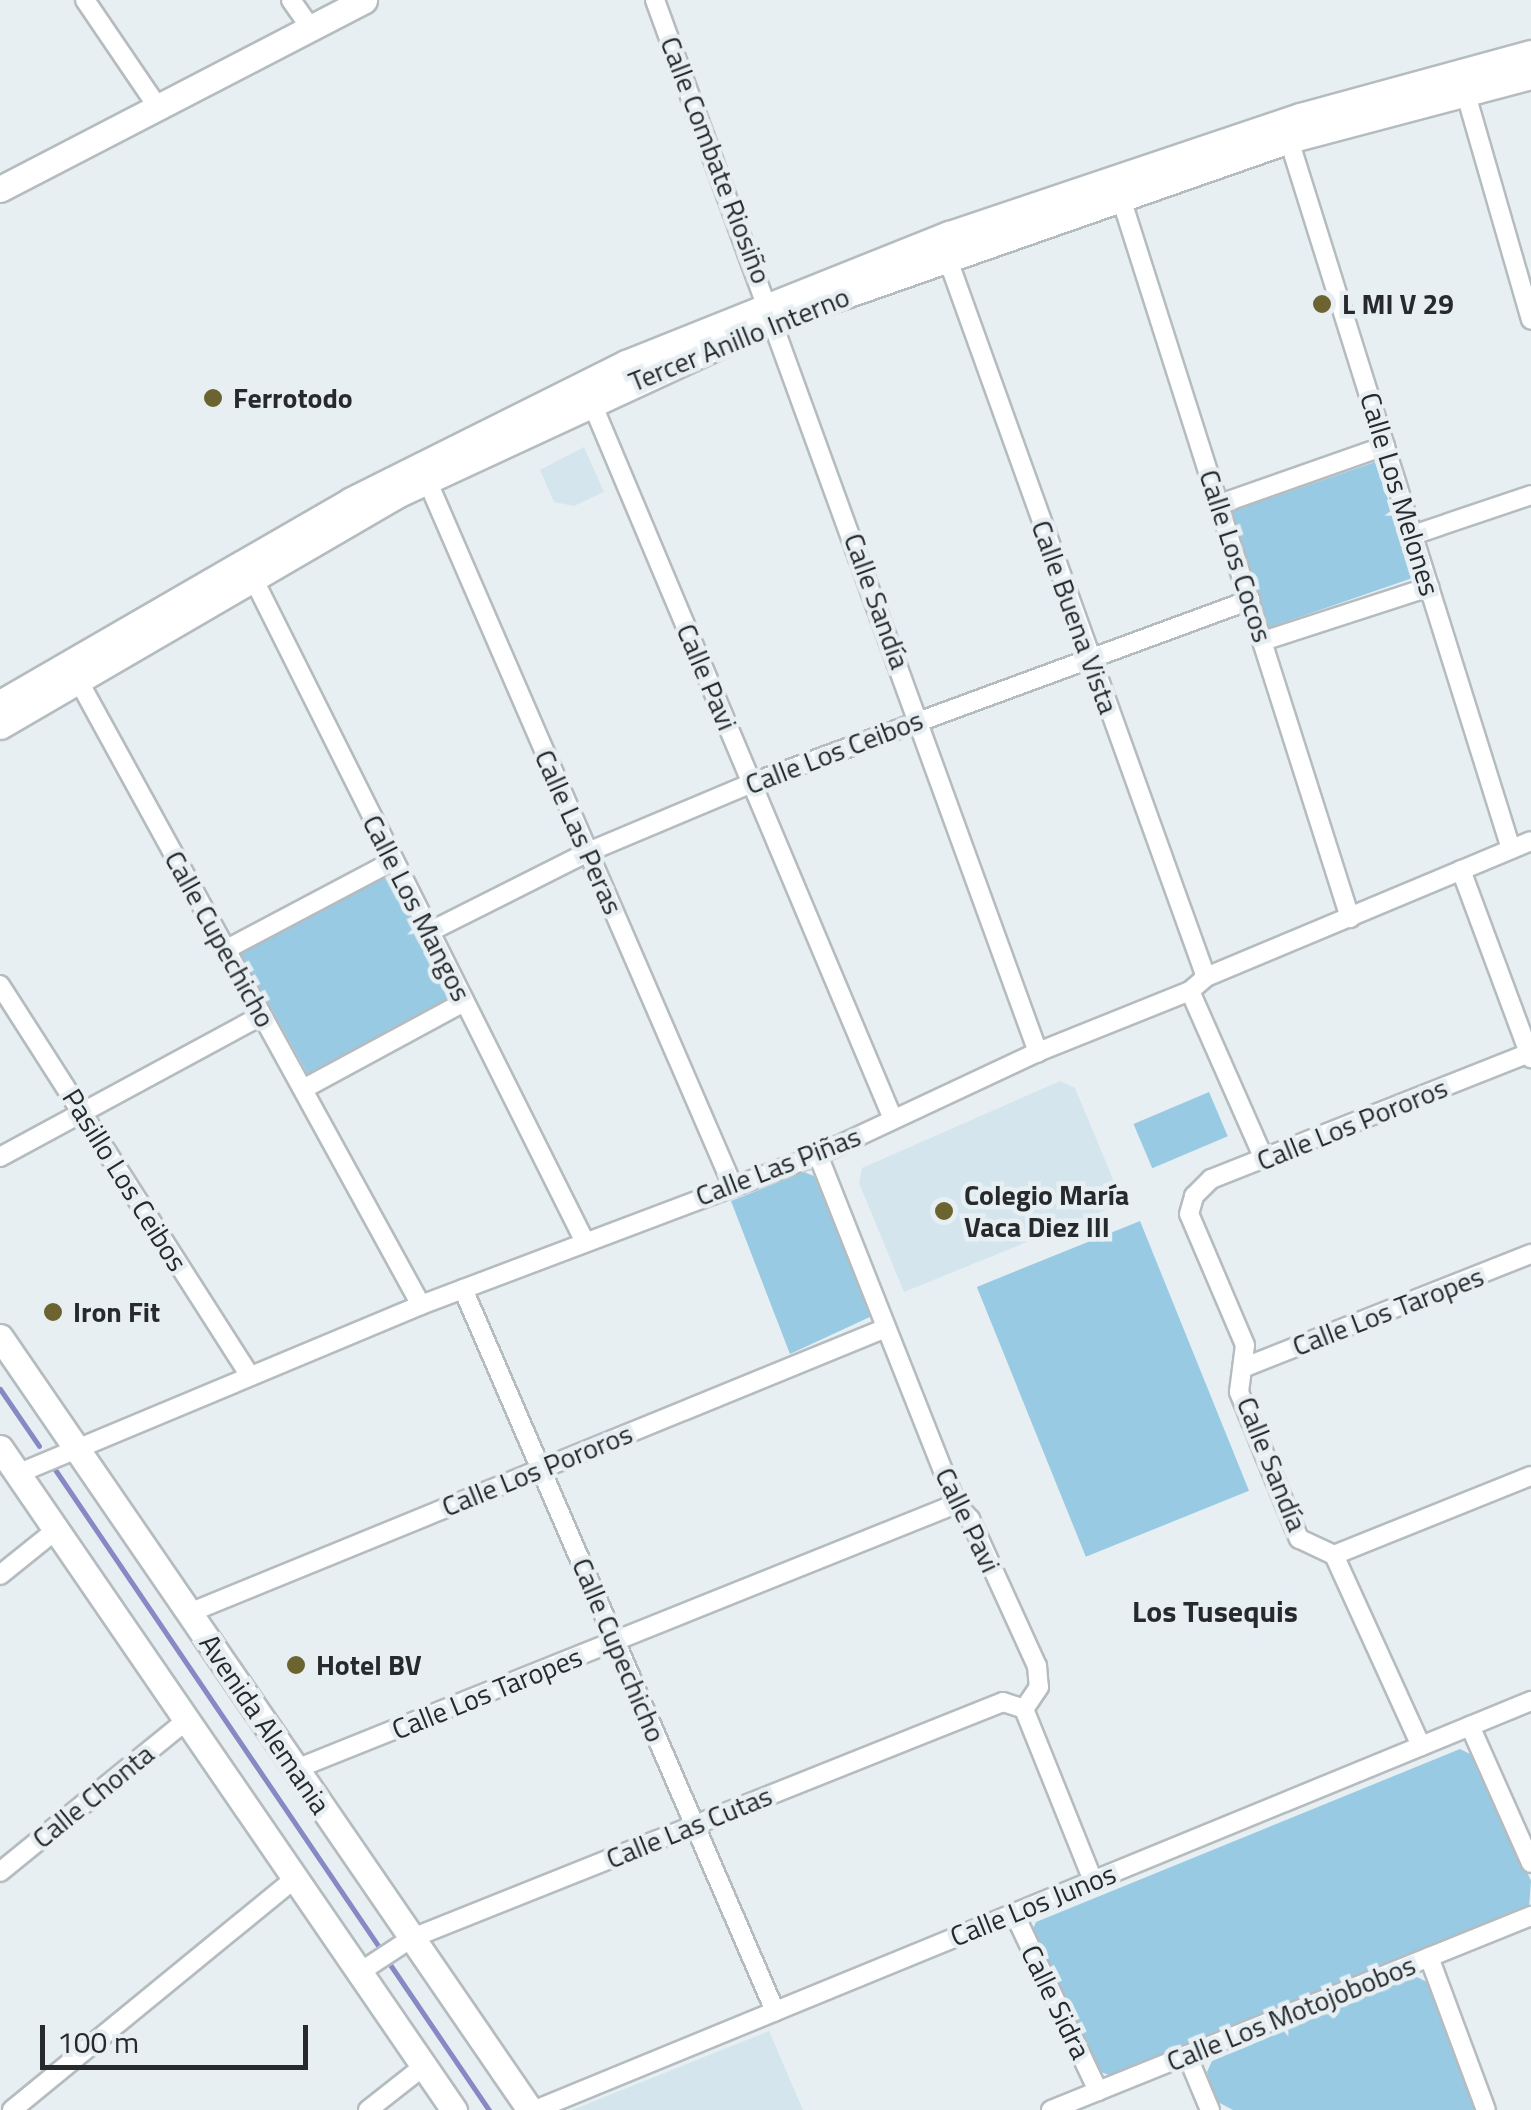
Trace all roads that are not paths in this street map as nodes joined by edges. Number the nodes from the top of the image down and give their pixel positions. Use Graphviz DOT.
graph roads {
  1 [pos="85,0"];
  2 [pos="291,0"];
  3 [pos="364,0"];
  4 [pos="656,0"];
  5 [pos="308,26"];
  6 [pos="1531,53"];
  7 [pos="1531,76"];
  8 [pos="1465,91"];
  9 [pos="155,103"];
  10 [pos="1288,140"];
  11 [pos="0,188"];
  12 [pos="1120,195"];
  13 [pos="947,257"];
  14 [pos="773,311"];
  15 [pos="1531,320"];
  16 [pos="591,400"];
  17 [pos="1385,446"];
  18 [pos="427,480"];
  19 [pos="1531,495"];
  20 [pos="1220,504"];
  21 [pos="1413,536"];
  22 [pos="252,576"];
  23 [pos="1430,587"];
  24 [pos="1250,600"];
  25 [pos="1263,641"];
  26 [pos="1088,655"];
  27 [pos="78,678"];
  28 [pos="0,704"];
  29 [pos="918,718"];
  30 [pos="0,726"];
  31 [pos="752,783"];
  32 [pos="1531,841"];
  33 [pos="1511,849"];
  34 [pos="588,852"];
  35 [pos="394,861"];
  36 [pos="1461,870"];
  37 [pos="1350,918"];
  38 [pos="429,932"];
  39 [pos="225,950"];
  40 [pos="1206,977"];
  41 [pos="0,985"];
  42 [pos="1190,991"];
  43 [pos="464,1002"];
  44 [pos="261,1016"];
  45 [pos="1038,1052"];
  46 [pos="1530,1054"];
  47 [pos="305,1088"];
  48 [pos="82,1111"];
  49 [pos="894,1119"];
  50 [pos="818,1155"];
  51 [pos="0,1158"];
  52 [pos="1264,1160"];
  53 [pos="732,1184"];
  54 [pos="1189,1214"];
  55 [pos="584,1240"];
  56 [pos="1531,1254"];
  57 [pos="463,1289"];
  58 [pos="421,1305"];
  59 [pos="886,1328"];
  60 [pos="0,1337"];
  61 [pos="1245,1367"];
  62 [pos="250,1376"];
  63 [pos="0,1448"];
  64 [pos="76,1448"];
  65 [pos="541,1468"];
  66 [pos="18,1474"];
  67 [pos="1531,1476"];
  68 [pos="956,1504"];
  69 [pos="56,1530"];
  70 [pos="1334,1555"];
  71 [pos="0,1576"];
  72 [pos="189,1613"];
  73 [pos="615,1642"];
  74 [pos="1531,1701"];
  75 [pos="1024,1708"];
  76 [pos="187,1720"];
  77 [pos="1470,1726"];
  78 [pos="1421,1746"];
  79 [pos="296,1769"];
  80 [pos="694,1825"];
  81 [pos="1531,1863"];
  82 [pos="0,1872"];
  83 [pos="296,1878"];
  84 [pos="1093,1881"];
  85 [pos="1014,1913"];
  86 [pos="1531,1916"];
  87 [pos="412,1938"];
  88 [pos="1429,1957"];
  89 [pos="360,1972"];
  90 [pos="775,2011"];
  91 [pos="1186,2055"];
  92 [pos="424,2066"];
  93 [pos="1098,2091"];
  94 [pos="0,2099"];
  95 [pos="10,2110"];
  96 [pos="368,2110"];
  97 [pos="454,2110"];
  98 [pos="532,2110"];
  99 [pos="1051,2110"];
  100 [pos="1210,2110"];
  101 [pos="1486,2110"];
  1 -- 9 [label="street"];
  2 -- 5 [label="street"];
  3 -- 5 [label="main road"];
  4 -- 14 [label="street, Calle Combate Riosiño"];
  5 -- 9 [label="main road"];
  6 -- 14 [label="main road, Tercer Anillo Interno"];
  7 -- 8 [label="main road, Tercer Anillo Interno"];
  8 -- 10 [label="main road, Tercer Anillo Interno"];
  8 -- 15 [label="street"];
  9 -- 11 [label="main road"];
  10 -- 12 [label="main road, Tercer Anillo Interno"];
  10 -- 17 [label="street, Calle Los Melones"];
  12 -- 13 [label="main road, Tercer Anillo Interno"];
  12 -- 20 [label="street, Calle Los Cocos"];
  13 -- 14 [label="main road, Tercer Anillo Interno"];
  13 -- 26 [label="street, Calle Buena Vista"];
  14 -- 16 [label="main road, Tercer Anillo Interno"];
  14 -- 28 [label="main road, Tercer Anillo Interno"];
  14 -- 29 [label="street, Calle Sandía"];
  16 -- 18 [label="main road, Tercer Anillo Interno"];
  16 -- 31 [label="street, Calle Pavi"];
  17 -- 20 [label="street"];
  17 -- 21 [label="street, Calle Los Melones"];
  18 -- 22 [label="main road, Tercer Anillo Interno"];
  18 -- 34 [label="street, Calle Las Peras"];
  19 -- 21 [label="street"];
  20 -- 24 [label="street, Calle Los Cocos"];
  21 -- 23 [label="street, Calle Los Melones"];
  22 -- 27 [label="main road, Tercer Anillo Interno"];
  22 -- 35 [label="street, Calle Los Mangos"];
  23 -- 25 [label="street"];
  23 -- 33 [label="street, Calle Los Melones"];
  24 -- 25 [label="street, Calle Los Cocos"];
  24 -- 26 [label="street, Calle Los Ceibos"];
  25 -- 37 [label="street, Calle Los Cocos"];
  26 -- 29 [label="street, Calle Los Ceibos"];
  26 -- 40 [label="street, Calle Buena Vista"];
  27 -- 30 [label="main road, Tercer Anillo Interno"];
  27 -- 39 [label="street, Calle Cupechicho"];
  29 -- 31 [label="street, Calle Los Ceibos"];
  29 -- 45 [label="street, Calle Sandía"];
  31 -- 34 [label="street, Calle Los Ceibos"];
  31 -- 49 [label="street, Calle Pavi"];
  32 -- 33 [label="street, Calle Las Piñas"];
  33 -- 36 [label="street, Calle Las Piñas"];
  34 -- 38 [label="street, Calle Los Ceibos"];
  34 -- 53 [label="street, Calle Las Peras"];
  35 -- 38 [label="street, Calle Los Mangos"];
  35 -- 39 [label="street"];
  36 -- 37 [label="street, Calle Las Piñas"];
  36 -- 46 [label="street"];
  37 -- 40 [label="street, Calle Las Piñas"];
  38 -- 43 [label="street, Calle Los Mangos"];
  39 -- 44 [label="street, Calle Cupechicho"];
  40 -- 42 [label="street, Calle Las Piñas"];
  41 -- 48 [label="street, Pasillo Los Ceibos"];
  42 -- 45 [label="street, Calle Las Piñas"];
  42 -- 52 [label="street"];
  43 -- 47 [label="street"];
  43 -- 55 [label="street, Calle Los Mangos"];
  44 -- 47 [label="street, Calle Cupechicho"];
  44 -- 48 [label="street"];
  45 -- 49 [label="street, Calle Las Piñas"];
  46 -- 52 [label="street, Calle Los Pororos"];
  47 -- 58 [label="street, Calle Cupechicho"];
  48 -- 51 [label="street"];
  48 -- 62 [label="street, Pasillo Los Ceibos"];
  49 -- 50 [label="street, Calle Las Piñas"];
  50 -- 53 [label="street, Calle Las Piñas"];
  50 -- 59 [label="street, Calle Pavi"];
  52 -- 54 [label="street, Calle Los Pororos"];
  53 -- 55 [label="street, Calle Las Piñas"];
  54 -- 61 [label="street, Calle Sandía"];
  55 -- 57 [label="street, Calle Las Piñas"];
  56 -- 61 [label="street, Calle Los Taropes"];
  57 -- 58 [label="street, Calle Las Piñas"];
  57 -- 65 [label="street, Calle Cupechicho"];
  58 -- 62 [label="street, Calle Las Piñas"];
  59 -- 65 [label="street, Calle Los Pororos"];
  59 -- 68 [label="street, Calle Pavi"];
  60 -- 64 [label="main road, Avenida Alemania"];
  61 -- 70 [label="street, Calle Sandía"];
  62 -- 64 [label="street, Calle Las Piñas"];
  63 -- 66 [label="main road"];
  64 -- 66 [label="street, Calle Las Piñas"];
  64 -- 72 [label="main road, Avenida Alemania"];
  65 -- 72 [label="street, Calle Los Pororos"];
  65 -- 73 [label="street, Calle Cupechicho"];
  66 -- 69 [label="main road"];
  67 -- 70 [label="street"];
  68 -- 73 [label="street, Calle Los Taropes"];
  68 -- 75 [label="street, Calle Pavi"];
  69 -- 71 [label="street"];
  69 -- 76 [label="main road"];
  70 -- 78 [label="street, Calle Sandía"];
  72 -- 79 [label="main road, Avenida Alemania"];
  73 -- 79 [label="street, Calle Los Taropes"];
  73 -- 80 [label="street, Calle Cupechicho"];
  74 -- 77 [label="street, Calle Los Junos"];
  75 -- 80 [label="street, Calle Las Cutas"];
  75 -- 84 [label="street"];
  76 -- 82 [label="street, Calle Chonta"];
  76 -- 83 [label="main road"];
  77 -- 78 [label="street, Calle Los Junos"];
  77 -- 81 [label="street"];
  78 -- 84 [label="street, Calle Los Junos"];
  79 -- 87 [label="main road, Avenida Alemania"];
  80 -- 87 [label="street, Calle Las Cutas"];
  80 -- 90 [label="street, Calle Cupechicho"];
  83 -- 89 [label="main road"];
  83 -- 95 [label="street"];
  84 -- 85 [label="street, Calle Los Junos"];
  85 -- 90 [label="street, Calle Los Junos"];
  85 -- 93 [label="street, Calle Sidra"];
  86 -- 88 [label="street, Calle Los Motojobobos"];
  87 -- 89 [label="street, Calle Las Cutas"];
  87 -- 98 [label="main road, Avenida Alemania"];
  88 -- 91 [label="street, Calle Los Motojobobos"];
  88 -- 101 [label="street"];
  89 -- 92 [label="main road"];
  90 -- 98 [label="street, Calle Los Junos"];
  91 -- 93 [label="street, Calle Los Motojobobos"];
  91 -- 100 [label="street"];
  92 -- 96 [label="street"];
  92 -- 97 [label="main road"];
  93 -- 99 [label="street, Calle Los Motojobobos"];
  94 -- 95 [label="street"];
}
